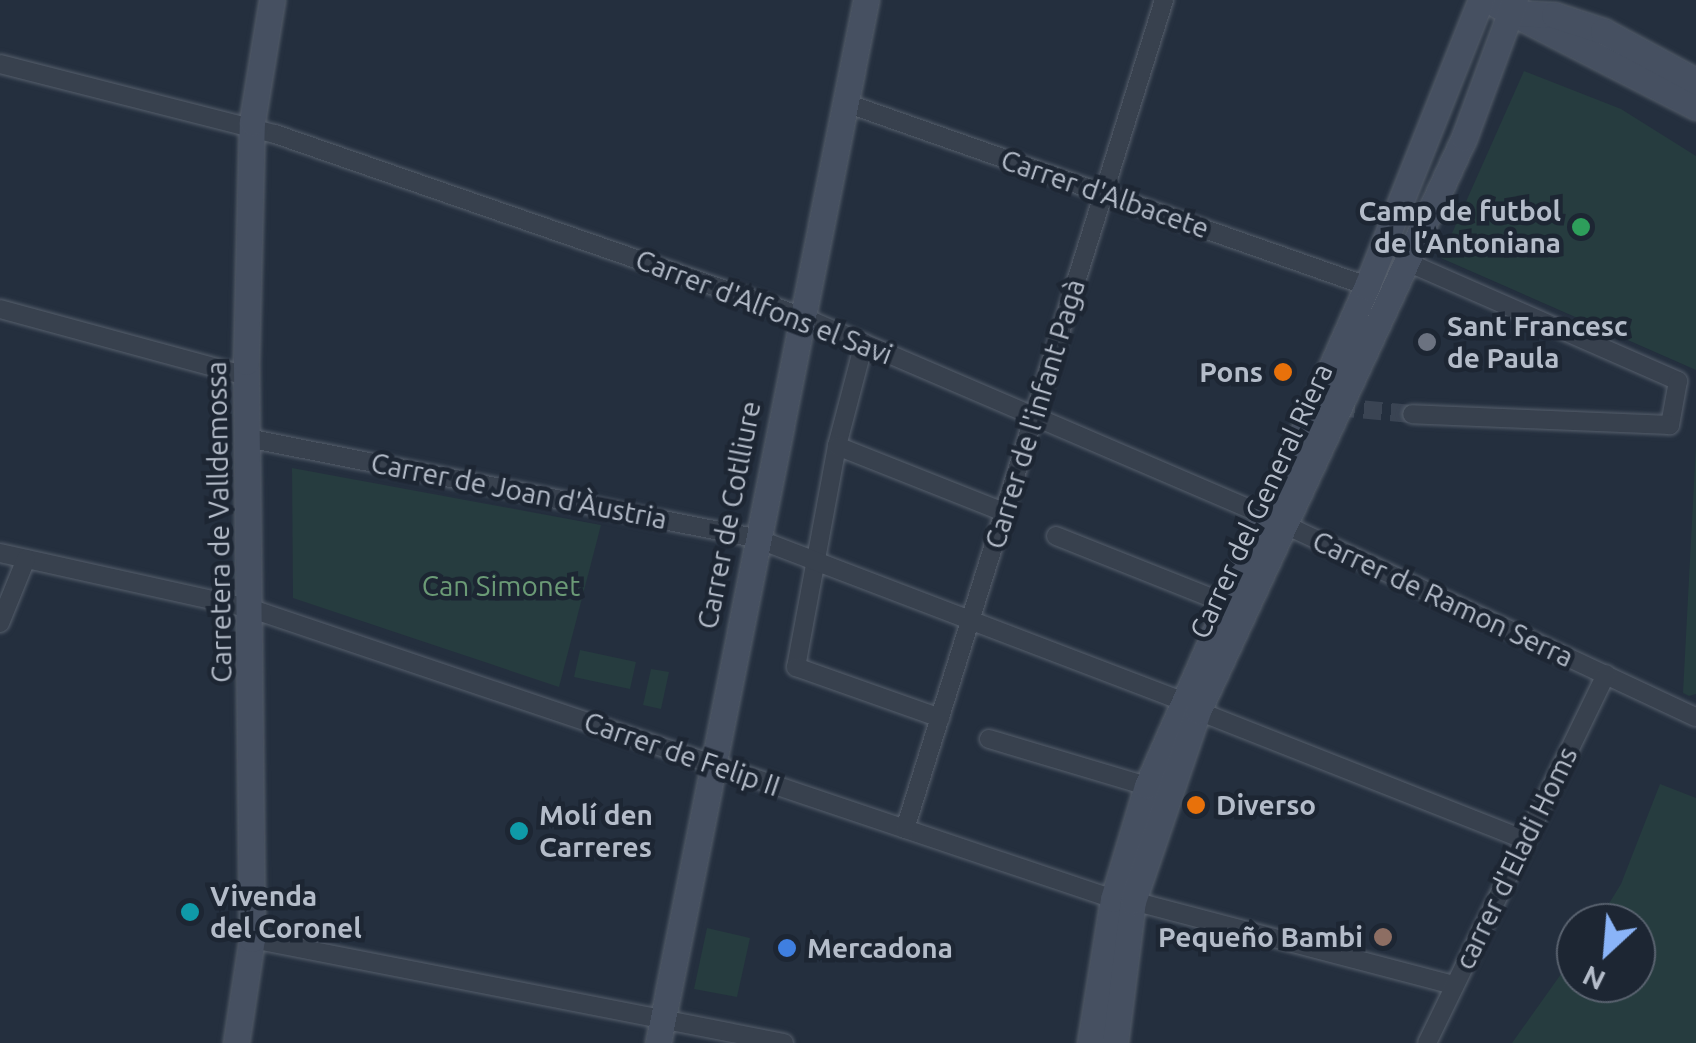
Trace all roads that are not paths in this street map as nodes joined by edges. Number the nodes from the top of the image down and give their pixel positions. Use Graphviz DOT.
graph roads {
  1 [pos="272,0"];
  2 [pos="866,0"];
  3 [pos="1164,0"];
  4 [pos="1499,3"];
  5 [pos="0,64"];
  6 [pos="1696,82"];
  7 [pos="843,102"];
  8 [pos="1696,107"];
  9 [pos="252,128"];
  10 [pos="1105,193"];
  11 [pos="1408,262"];
  12 [pos="1366,286"];
  13 [pos="0,309"];
  14 [pos="798,315"];
  15 [pos="864,343"];
  16 [pos="246,376"];
  17 [pos="1687,383"];
  18 [pos="1412,414"];
  19 [pos="1034,416"];
  20 [pos="248,438"];
  21 [pos="837,446"];
  22 [pos="1004,512"];
  23 [pos="1272,520"];
  24 [pos="1056,536"];
  25 [pos="755,538"];
  26 [pos="0,553"];
  27 [pos="26,560"];
  28 [pos="814,560"];
  29 [pos="1224,603"];
  30 [pos="252,609"];
  31 [pos="0,623"];
  32 [pos="969,624"];
  33 [pos="1606,674"];
  34 [pos="1189,706"];
  35 [pos="1696,716"];
  36 [pos="940,718"];
  37 [pos="989,739"];
  38 [pos="714,765"];
  39 [pos="1148,786"];
  40 [pos="905,829"];
  41 [pos="1525,840"];
  42 [pos="1123,900"];
  43 [pos="252,940"];
  44 [pos="1454,985"];
  45 [pos="660,1031"];
  46 [pos="236,1043"];
  47 [pos="784,1043"];
  48 [pos="1090,1043"];
  49 [pos="1115,1043"];
  50 [pos="1426,1043"];
  1 -- 9 [label="main road, Carretera de Valldemossa"];
  2 -- 7 [label="main road, Carrer de Cotlliure"];
  3 -- 10 [label="street, Carrer de l'infant Pagà"];
  4 -- 6 [label="main road"];
  4 -- 8 [label="main road"];
  4 -- 11 [label="main road, Carrer del General Riera"];
  4 -- 12 [label="main road, Carrer del General Riera"];
  5 -- 9 [label="street, Carrer d'Alfons el Savi"];
  7 -- 10 [label="street, Carrer d'Albacete"];
  7 -- 14 [label="main road, Carrer de Cotlliure"];
  9 -- 14 [label="street, Carrer d'Alfons el Savi"];
  9 -- 16 [label="main road, Carretera de Valldemossa"];
  10 -- 12 [label="street, Carrer d'Albacete"];
  10 -- 19 [label="street, Carrer de l'infant Pagà"];
  11 -- 17 [label="street"];
  11 -- 23 [label="main road, Carrer del General Riera"];
  12 -- 23 [label="main road, Carrer del General Riera"];
  13 -- 16 [label="street"];
  14 -- 15 [label="street, Carrer d'Alfons el Savi"];
  14 -- 25 [label="main road, Carrer de Cotlliure"];
  15 -- 19 [label="street, Carrer d'Alfons el Savi"];
  15 -- 21 [label="street"];
  16 -- 20 [label="main road, Carretera de Valldemossa"];
  17 -- 18 [label="street"];
  19 -- 22 [label="street, Carrer de l'infant Pagà"];
  19 -- 23 [label="street, Carrer d'Alfons el Savi"];
  20 -- 25 [label="street, Carrer de Joan d'Àustria"];
  20 -- 30 [label="main road, Carretera de Valldemossa"];
  21 -- 22 [label="street"];
  21 -- 28 [label="street"];
  22 -- 32 [label="street, Carrer de l'infant Pagà"];
  23 -- 29 [label="main road, Carrer del General Riera"];
  23 -- 33 [label="street, Carrer de Ramon Serra"];
  23 -- 34 [label="main road, Carrer del General Riera"];
  24 -- 29 [label="street"];
  25 -- 28 [label="street, Carrer de Joan d'Àustria"];
  25 -- 38 [label="main road, Carrer de Cotlliure"];
  26 -- 27 [label="street, Carrer de Felip II"];
  27 -- 30 [label="street, Carrer de Felip II"];
  27 -- 31 [label="street"];
  28 -- 32 [label="street, Carrer de Joan d'Àustria"];
  28 -- 36 [label="street"];
  29 -- 34 [label="main road, Carrer del General Riera"];
  30 -- 38 [label="street, Carrer de Felip II"];
  30 -- 43 [label="main road, Carretera de Valldemossa"];
  32 -- 34 [label="street, Carrer de Joan d'Àustria"];
  32 -- 36 [label="street, Carrer de l'infant Pagà"];
  33 -- 35 [label="street, Carrer de Ramon Serra"];
  33 -- 41 [label="street, carrer d'Eladi Homs"];
  34 -- 39 [label="main road, Carrer del General Riera"];
  34 -- 41 [label="street, Carrer de Joan d'Àustria"];
  34 -- 42 [label="main road, Carrer del General Riera"];
  36 -- 40 [label="street, Carrer de l'infant Pagà"];
  37 -- 39 [label="street"];
  38 -- 40 [label="street, Carrer de Felip II"];
  38 -- 45 [label="main road, Carrer de Cotlliure"];
  39 -- 42 [label="main road, Carrer del General Riera"];
  40 -- 42 [label="street, Carrer de Felip II"];
  41 -- 44 [label="street, carrer d'Eladi Homs"];
  42 -- 44 [label="street, Carrer de Felip II"];
  42 -- 48 [label="main road, Carrer del General Riera"];
  42 -- 49 [label="main road, Carrer del General Riera"];
  43 -- 45 [label="street"];
  43 -- 46 [label="main road, Carretera de Valldemossa"];
  44 -- 50 [label="street, carrer d'Eladi Homs"];
  45 -- 47 [label="street"];
}
